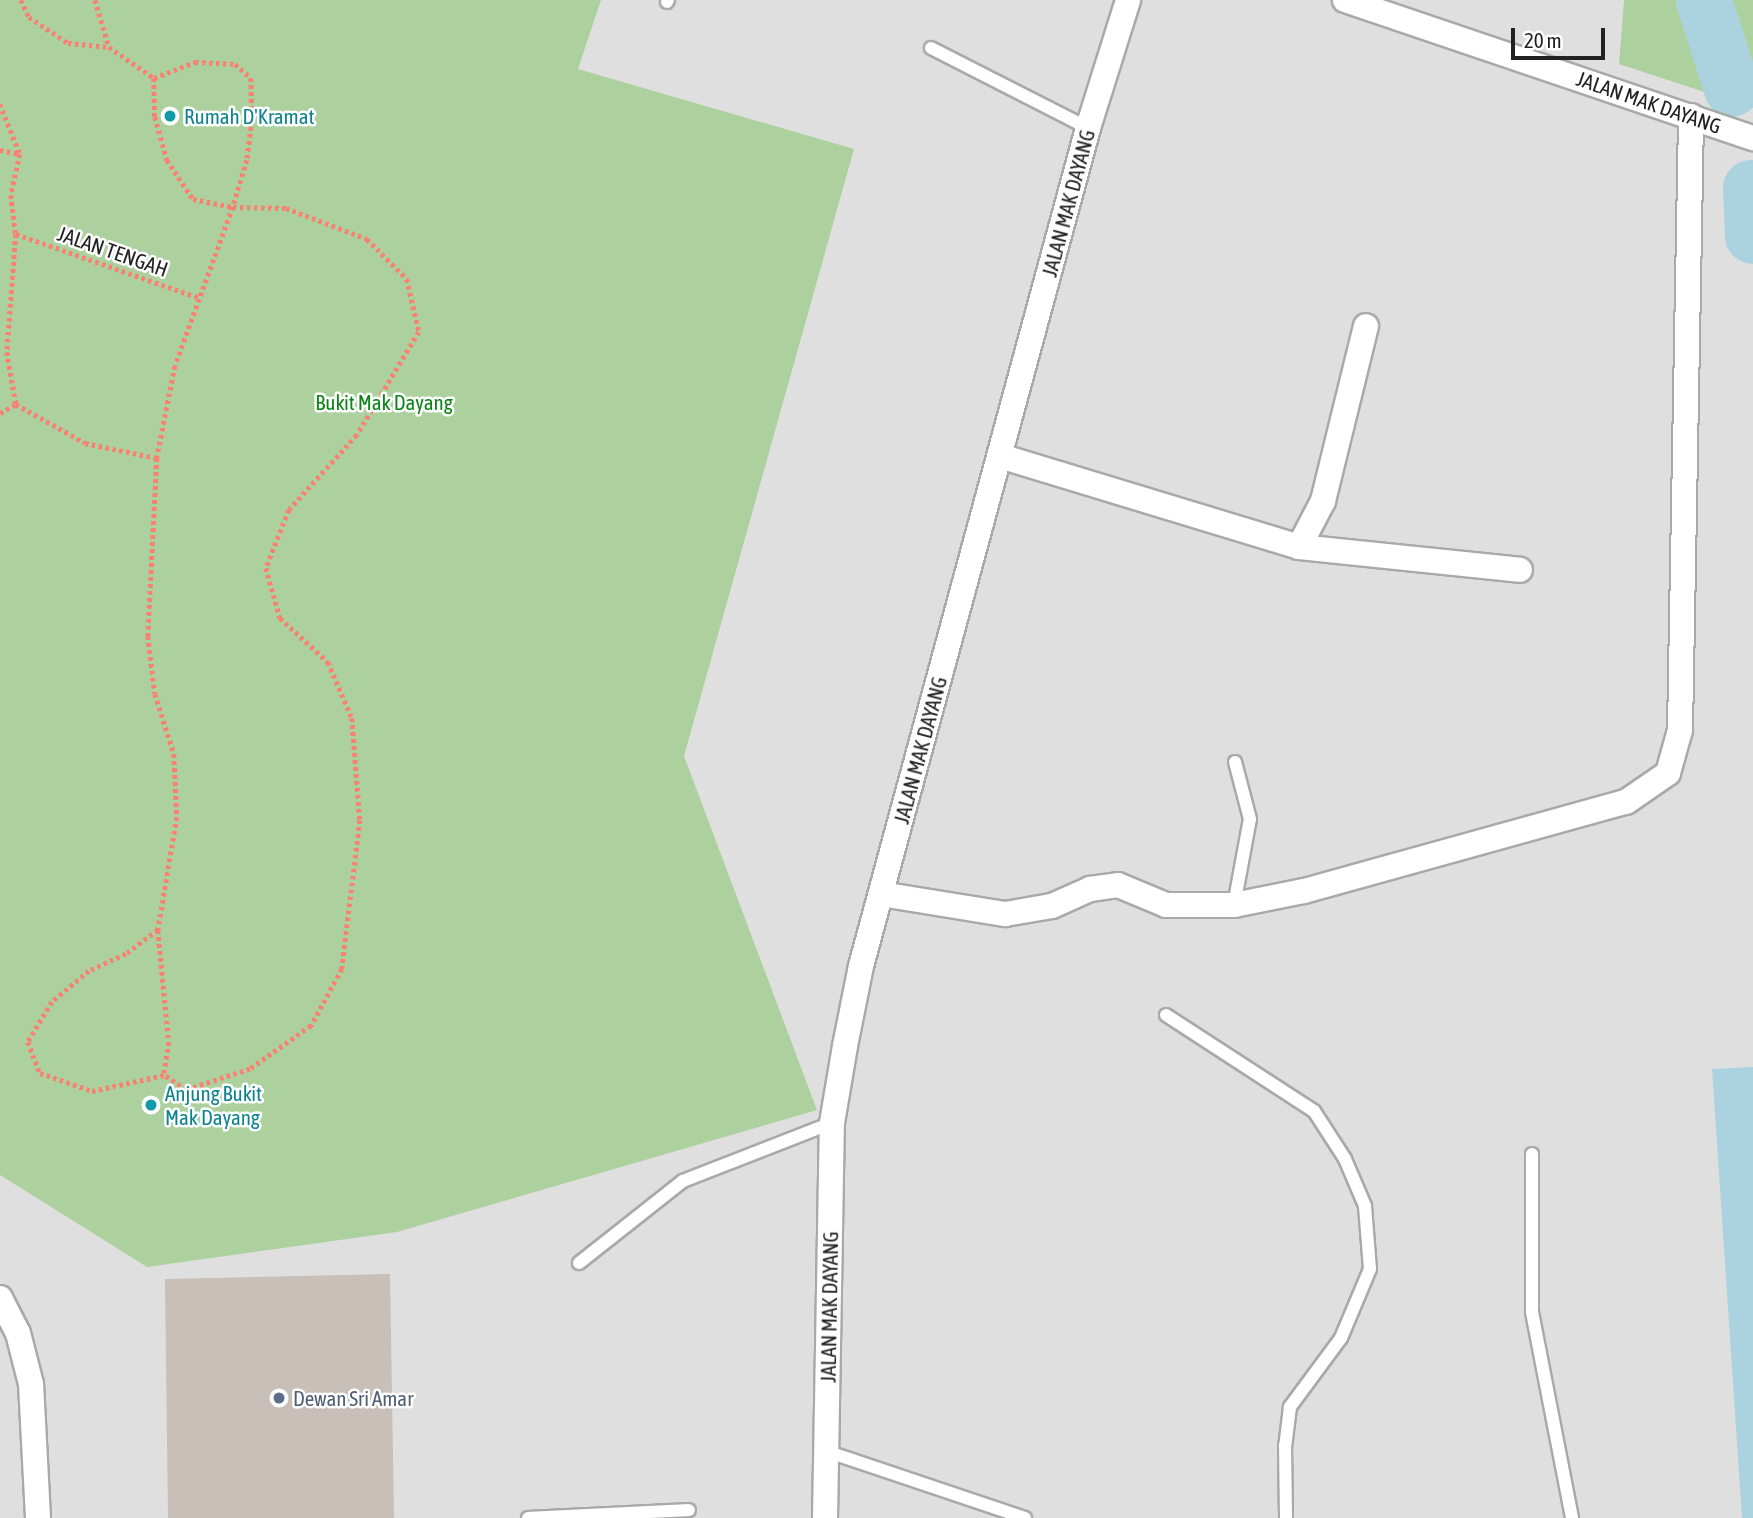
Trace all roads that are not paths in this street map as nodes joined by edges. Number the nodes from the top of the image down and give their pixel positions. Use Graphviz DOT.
graph roads {
  1 [pos="1128,0"];
  2 [pos="1345,0"];
  3 [pos="931,48"];
  4 [pos="1691,116"];
  5 [pos="1088,128"];
  6 [pos="1753,138"];
  7 [pos="1366,326"];
  8 [pos="1000,456"];
  9 [pos="1299,547"];
  10 [pos="1520,570"];
  11 [pos="1235,762"];
  12 [pos="881,894"];
  13 [pos="1234,905"];
  14 [pos="1166,1015"];
  15 [pos="832,1124"];
  16 [pos="1532,1154"];
  17 [pos="579,1263"];
  18 [pos="0,1298"];
  19 [pos="826,1451"];
  20 [pos="688,1510"];
  21 [pos="38,1518"];
  22 [pos="528,1518"];
  23 [pos="824,1518"];
  24 [pos="1025,1518"];
  25 [pos="1286,1518"];
  26 [pos="1572,1518"];
  1 -- 5 [label="street, JALAN MAK DAYANG"];
  2 -- 4 [label="street, JALAN MAK DAYANG"];
  3 -- 5 [label="lane"];
  4 -- 6 [label="street, JALAN MAK DAYANG"];
  4 -- 13 [label="street"];
  5 -- 8 [label="street, JALAN MAK DAYANG"];
  7 -- 9 [label="street"];
  8 -- 9 [label="street"];
  8 -- 12 [label="street, JALAN MAK DAYANG"];
  9 -- 10 [label="street"];
  11 -- 13 [label="lane"];
  12 -- 13 [label="street"];
  12 -- 15 [label="street, JALAN MAK DAYANG"];
  14 -- 25 [label="lane"];
  15 -- 17 [label="lane"];
  15 -- 19 [label="street, JALAN MAK DAYANG"];
  16 -- 26 [label="lane"];
  18 -- 21 [label="street"];
  19 -- 23 [label="street, JALAN MAK DAYANG"];
  19 -- 24 [label="lane"];
  20 -- 22 [label="lane"];
}
